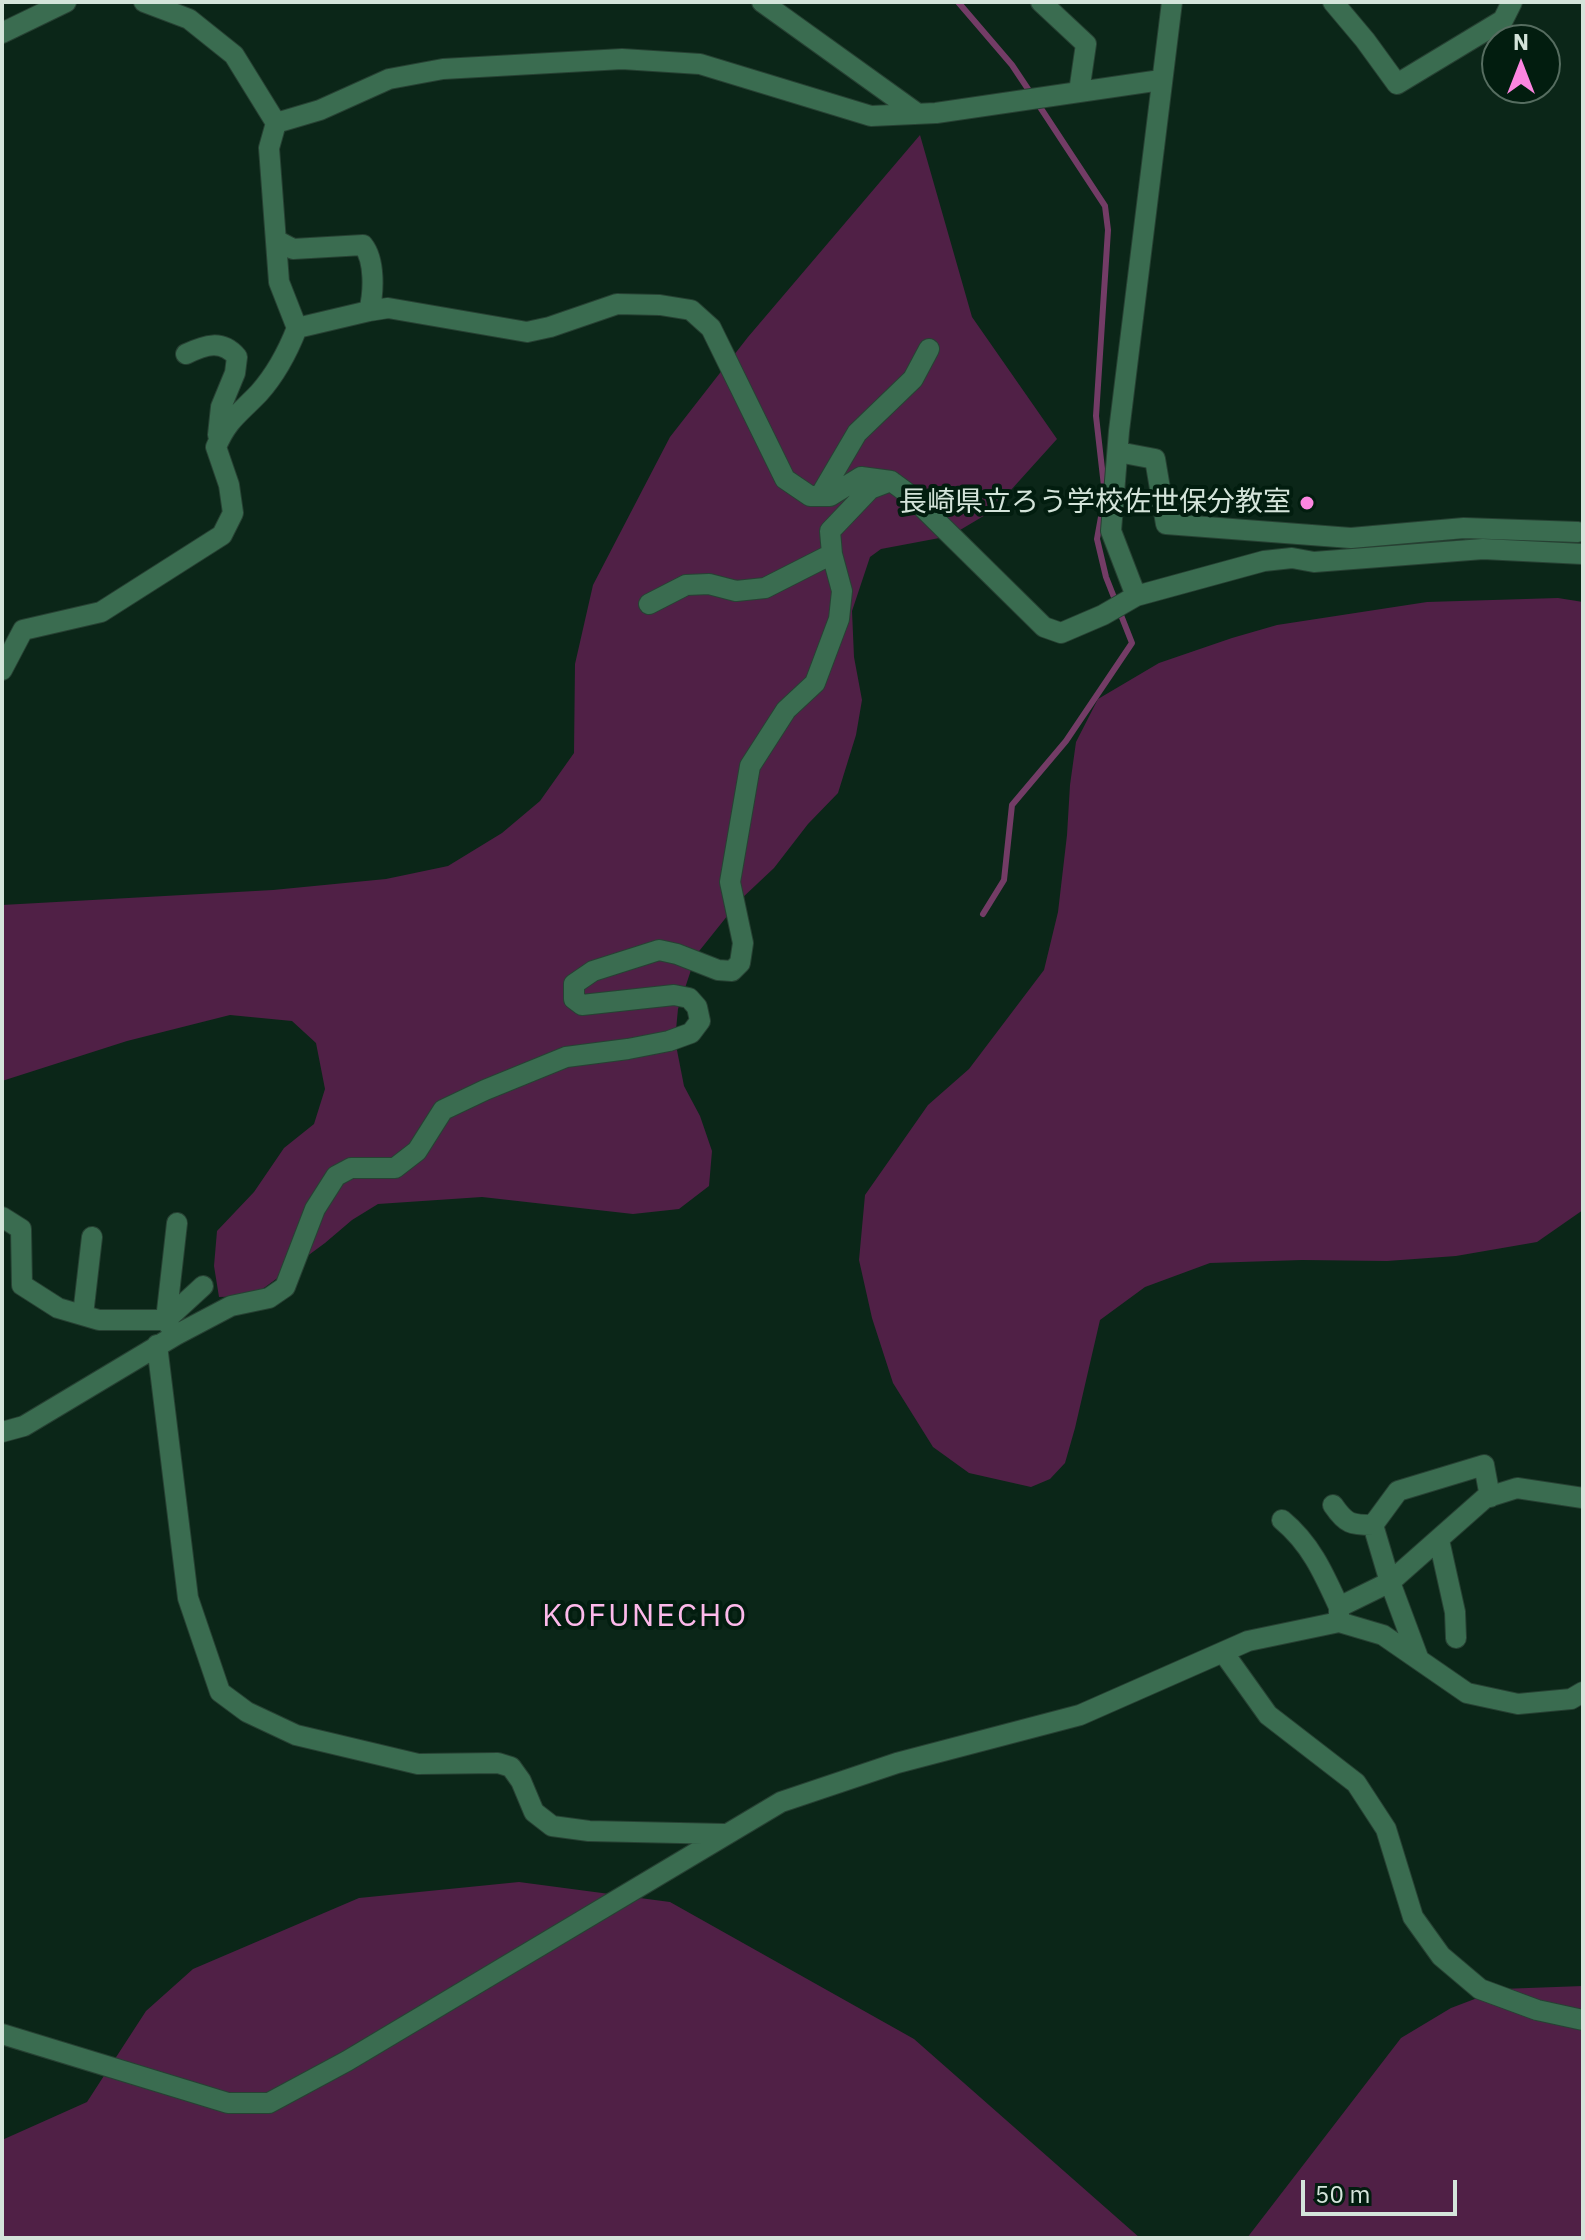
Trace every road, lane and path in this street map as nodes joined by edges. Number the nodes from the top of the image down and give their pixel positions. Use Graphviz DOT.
graph roads {
  1 [pos="66,2"];
  2 [pos="144,2"];
  3 [pos="762,2"];
  4 [pos="1041,2"];
  5 [pos="1172,2"];
  6 [pos="1333,2"];
  7 [pos="1512,2"];
  8 [pos="2,33"];
  9 [pos="1161,80"];
  10 [pos="1079,92"];
  11 [pos="918,114"];
  12 [pos="276,123"];
  13 [pos="276,240"];
  14 [pos="369,311"];
  15 [pos="297,328"];
  16 [pos="929,349"];
  17 [pos="186,354"];
  18 [pos="218,443"];
  19 [pos="1118,452"];
  20 [pos="891,481"];
  21 [pos="820,496"];
  22 [pos="1578,532"];
  23 [pos="832,554"];
  24 [pos="1583,554"];
  25 [pos="1130,599"];
  26 [pos="649,604"];
  27 [pos="2,670"];
  28 [pos="2,1217"];
  29 [pos="177,1223"];
  30 [pos="92,1237"];
  31 [pos="203,1286"];
  32 [pos="83,1315"];
  33 [pos="171,1327"];
  34 [pos="157,1345"];
  35 [pos="2,1432"];
  36 [pos="1490,1497"];
  37 [pos="1583,1498"];
  38 [pos="1333,1505"];
  39 [pos="1282,1520"];
  40 [pos="1373,1525"];
  41 [pos="1439,1540"];
  42 [pos="1390,1582"];
  43 [pos="1339,1615"];
  44 [pos="1456,1638"];
  45 [pos="1223,1652"];
  46 [pos="1419,1660"];
  47 [pos="1583,1692"];
  48 [pos="727,1834"];
  49 [pos="1583,2020"];
  50 [pos="2,2034"];
  1 -- 8 [label="street"];
  2 -- 12 [label="street"];
  3 -- 11 [label="street"];
  4 -- 10 [label="street"];
  5 -- 9 [label="street"];
  6 -- 7 [label="street"];
  9 -- 10 [label="street"];
  9 -- 19 [label="street"];
  10 -- 11 [label="street"];
  11 -- 12 [label="street"];
  12 -- 13 [label="street"];
  13 -- 14 [label="street"];
  13 -- 15 [label="street"];
  14 -- 15 [label="street"];
  14 -- 21 [label="street"];
  15 -- 18 [label="street"];
  16 -- 21 [label="street"];
  17 -- 18 [label="street"];
  18 -- 27 [label="street"];
  19 -- 22 [label="street"];
  19 -- 25 [label="street"];
  20 -- 21 [label="street"];
  20 -- 23 [label="street"];
  20 -- 25 [label="street"];
  23 -- 26 [label="street"];
  23 -- 33 [label="street"];
  24 -- 25 [label="street"];
  28 -- 32 [label="street"];
  29 -- 33 [label="street"];
  30 -- 32 [label="street"];
  31 -- 33 [label="street"];
  32 -- 33 [label="street"];
  33 -- 34 [label="street"];
  34 -- 35 [label="street"];
  34 -- 48 [label="street"];
  36 -- 37 [label="street"];
  36 -- 40 [label="street"];
  36 -- 41 [label="street"];
  38 -- 40 [label="street"];
  39 -- 43 [label="street"];
  40 -- 42 [label="street"];
  41 -- 42 [label="street"];
  41 -- 44 [label="street"];
  42 -- 43 [label="street"];
  42 -- 46 [label="street"];
  43 -- 45 [label="street"];
  43 -- 46 [label="street"];
  45 -- 48 [label="street"];
  45 -- 49 [label="street"];
  46 -- 47 [label="street"];
  48 -- 50 [label="street"];
}
